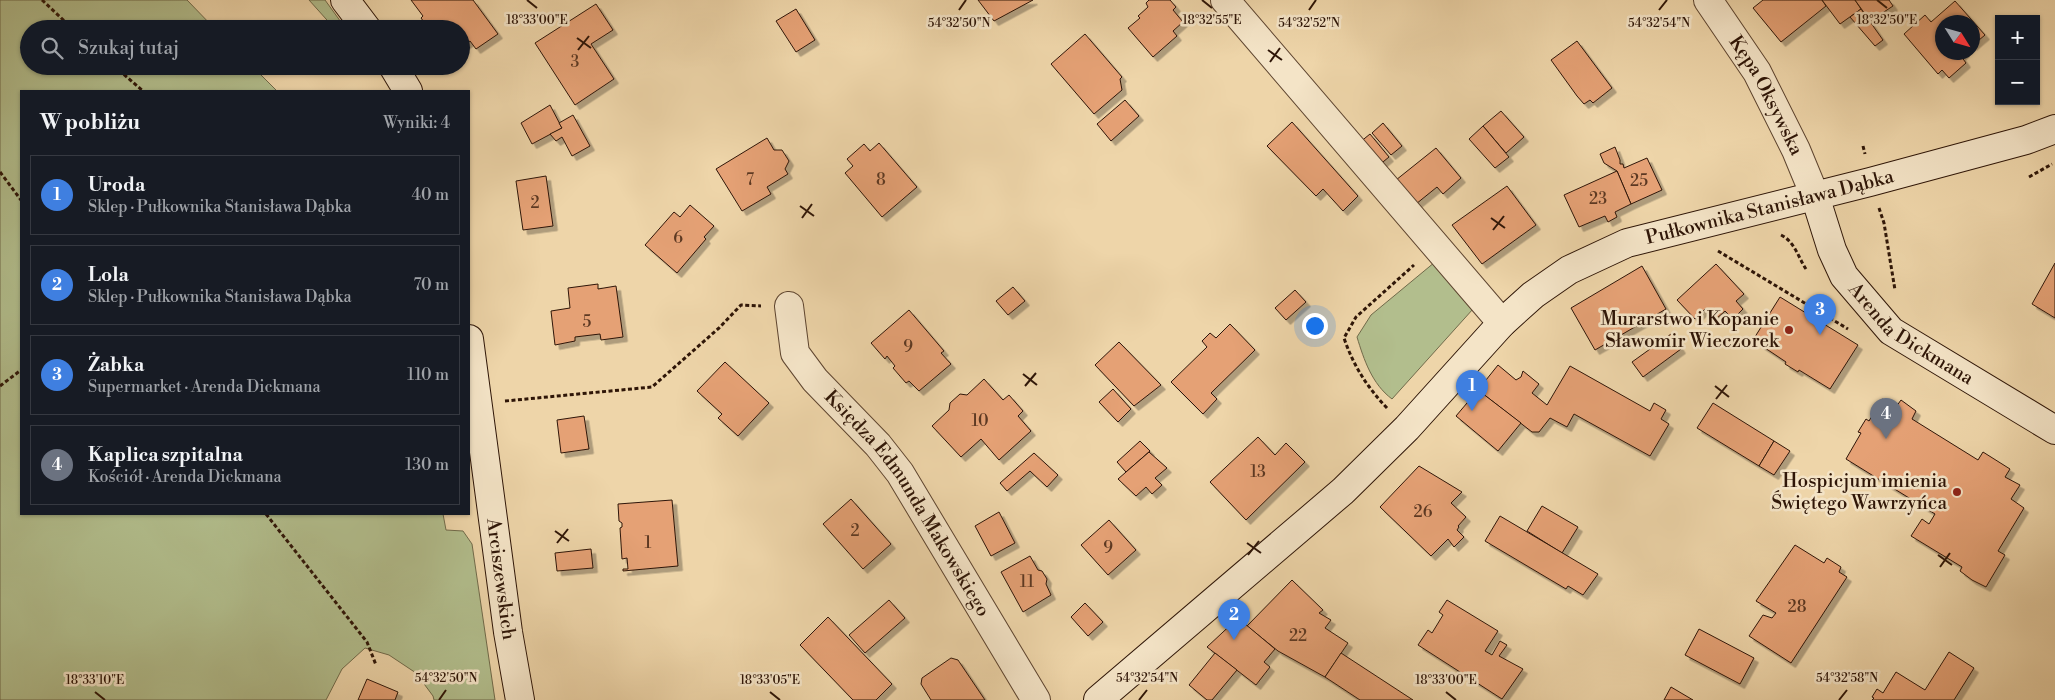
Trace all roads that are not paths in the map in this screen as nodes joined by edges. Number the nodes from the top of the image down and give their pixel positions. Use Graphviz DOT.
graph roads {
  1 [pos="345,0"];
  2 [pos="1225,0"];
  3 [pos="1708,0"];
  4 [pos="360,20"];
  5 [pos="398,75"];
  6 [pos="407,90"];
  7 [pos="2055,130"];
  8 [pos="1815,196"];
  9 [pos="789,306"];
  10 [pos="1502,323"];
  11 [pos="470,346"];
  12 [pos="2055,430"];
  13 [pos="520,700"];
  14 [pos="1036,700"];
  15 [pos="1098,700"];
  1 -- 4 [label="street"];
  2 -- 10 [label="street"];
  3 -- 8 [label="street, Kępa Oksywska"];
  5 -- 6 [label="street"];
  7 -- 8 [label="street, Pułkownika Stanisława Dąbka"];
  8 -- 10 [label="street, Pułkownika Stanisława Dąbka"];
  8 -- 12 [label="street, Arenda Dickmana"];
  9 -- 14 [label="street, Księdza Edmunda Makowskiego"];
  10 -- 15 [label="street, Pułkownika Stanisława Dąbka"];
  11 -- 13 [label="street, Arciszewskich"];
}
